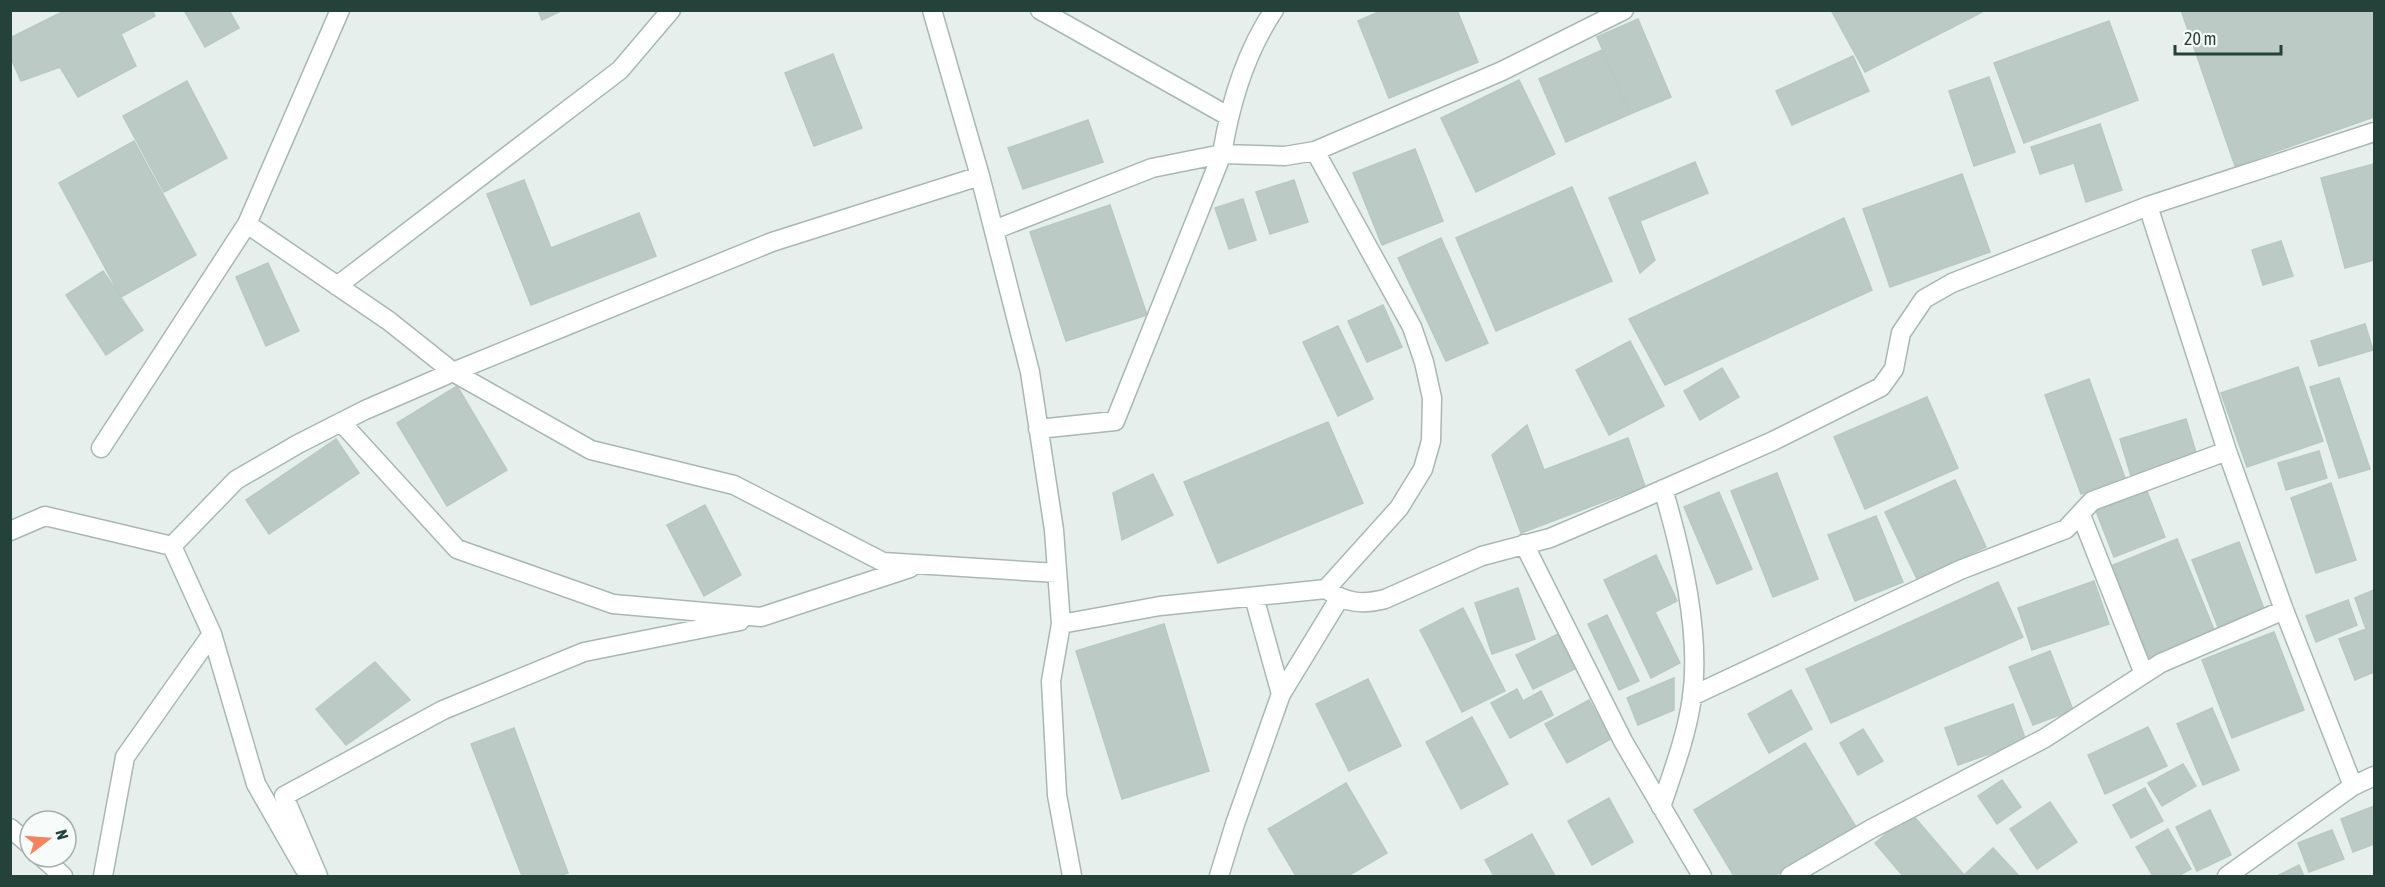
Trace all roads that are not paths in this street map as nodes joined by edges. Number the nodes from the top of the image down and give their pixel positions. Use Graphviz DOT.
graph roads {
  1 [pos="340,10"];
  2 [pos="670,10"];
  3 [pos="932,10"];
  4 [pos="1040,10"];
  5 [pos="1274,10"];
  6 [pos="1624,10"];
  7 [pos="1228,116"];
  8 [pos="2374,132"];
  9 [pos="1316,150"];
  10 [pos="1222,154"];
  11 [pos="980,176"];
  12 [pos="2148,206"];
  13 [pos="247,224"];
  14 [pos="994,230"];
  15 [pos="337,286"];
  16 [pos="453,372"];
  17 [pos="340,422"];
  18 [pos="1038,429"];
  19 [pos="100,448"];
  20 [pos="2227,451"];
  21 [pos="1663,489"];
  22 [pos="2081,515"];
  23 [pos="10,531"];
  24 [pos="1524,544"];
  25 [pos="172,546"];
  26 [pos="921,565"];
  27 [pos="1057,573"];
  28 [pos="1333,594"];
  29 [pos="1254,597"];
  30 [pos="2284,610"];
  31 [pos="760,617"];
  32 [pos="1061,624"];
  33 [pos="212,634"];
  34 [pos="2144,674"];
  35 [pos="1281,694"];
  36 [pos="1692,696"];
  37 [pos="2374,777"];
  38 [pos="2352,786"];
  39 [pos="1661,807"];
  40 [pos="103,876"];
  41 [pos="309,876"];
  42 [pos="318,876"];
  43 [pos="1072,876"];
  44 [pos="1219,876"];
  45 [pos="1702,876"];
  46 [pos="1790,876"];
  47 [pos="2228,876"];
  1 -- 13 [label="street"];
  2 -- 15 [label="street"];
  3 -- 11 [label="street"];
  4 -- 7 [label="street"];
  5 -- 7 [label="street"];
  6 -- 9 [label="street"];
  7 -- 10 [label="street"];
  8 -- 12 [label="street"];
  9 -- 10 [label="street"];
  9 -- 28 [label="street"];
  10 -- 14 [label="street"];
  10 -- 18 [label="street"];
  11 -- 14 [label="street"];
  11 -- 16 [label="street"];
  12 -- 20 [label="street"];
  12 -- 21 [label="street"];
  13 -- 15 [label="street"];
  13 -- 19 [label="street"];
  14 -- 18 [label="street"];
  15 -- 16 [label="street"];
  16 -- 17 [label="street"];
  16 -- 26 [label="street"];
  17 -- 25 [label="street"];
  17 -- 31 [label="street"];
  18 -- 27 [label="street"];
  20 -- 22 [label="street"];
  20 -- 30 [label="street"];
  21 -- 24 [label="street"];
  21 -- 36 [label="street"];
  22 -- 34 [label="street"];
  22 -- 36 [label="street"];
  23 -- 25 [label="street"];
  24 -- 28 [label="street"];
  24 -- 39 [label="street"];
  25 -- 33 [label="street"];
  26 -- 27 [label="street"];
  26 -- 31 [label="street"];
  27 -- 32 [label="street"];
  28 -- 29 [label="street"];
  28 -- 35 [label="street"];
  29 -- 32 [label="street"];
  29 -- 35 [label="street"];
  30 -- 34 [label="street"];
  30 -- 38 [label="street"];
  31 -- 42 [label="street"];
  32 -- 43 [label="street"];
  33 -- 40 [label="street"];
  33 -- 41 [label="street"];
  34 -- 46 [label="street"];
  35 -- 44 [label="street"];
  36 -- 39 [label="street"];
  37 -- 38 [label="street"];
  38 -- 47 [label="street"];
  39 -- 45 [label="street"];
}
